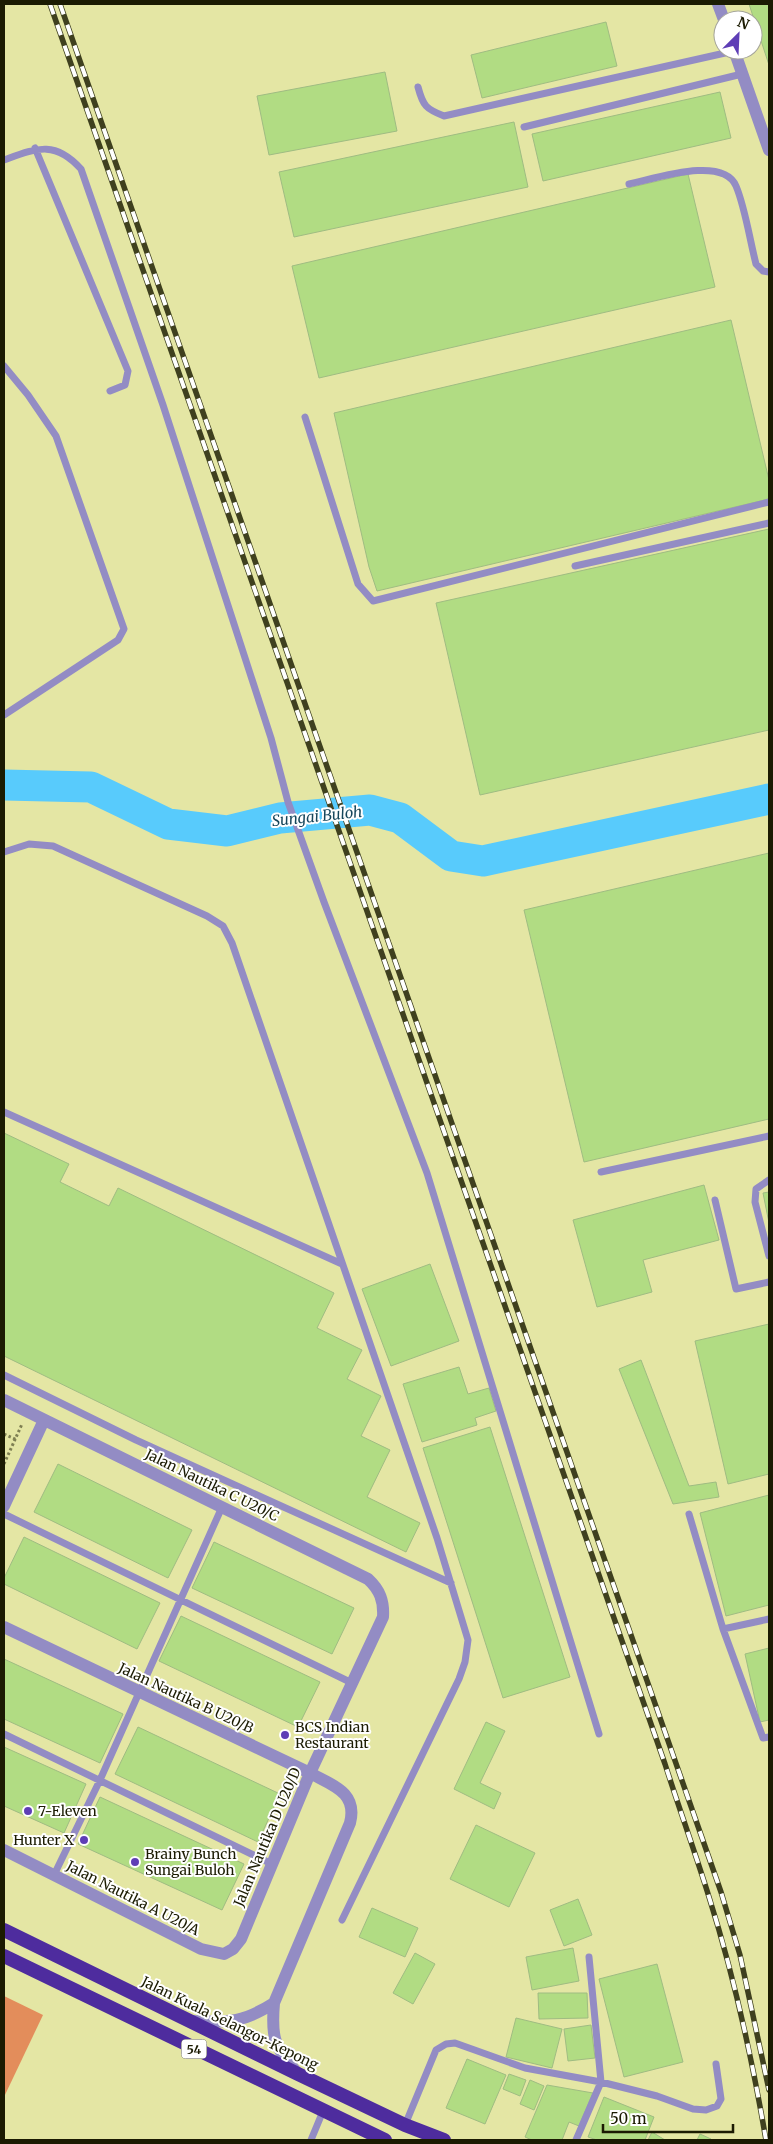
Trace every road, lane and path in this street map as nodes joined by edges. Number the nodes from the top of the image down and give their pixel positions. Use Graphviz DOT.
graph roads {
  1 [pos="713,56"];
  2 [pos="737,60"];
  3 [pos="742,74"];
  4 [pos="418,87"];
  5 [pos="524,127"];
  6 [pos="36,148"];
  7 [pos="769,150"];
  8 [pos="4,160"];
  9 [pos="629,184"];
  10 [pos="769,272"];
  11 [pos="4,366"];
  12 [pos="110,391"];
  13 [pos="305,416"];
  14 [pos="769,502"];
  15 [pos="769,523"];
  16 [pos="575,566"];
  17 [pos="4,715"];
  18 [pos="4,852"];
  19 [pos="4,1112"];
  20 [pos="769,1136"];
  21 [pos="601,1172"];
  22 [pos="769,1180"];
  23 [pos="715,1200"];
  24 [pos="769,1256"];
  25 [pos="342,1264"];
  26 [pos="769,1282"];
  27 [pos="4,1375"];
  28 [pos="4,1400"];
  29 [pos="27,1412"];
  30 [pos="44,1420"];
  31 [pos="4,1464"];
  32 [pos="4,1506"];
  33 [pos="222,1507"];
  34 [pos="4,1514"];
  35 [pos="689,1514"];
  36 [pos="451,1583"];
  37 [pos="180,1600"];
  38 [pos="383,1617"];
  39 [pos="769,1619"];
  40 [pos="4,1627"];
  41 [pos="723,1628"];
  42 [pos="352,1683"];
  43 [pos="139,1692"];
  44 [pos="4,1734"];
  45 [pos="599,1734"];
  46 [pos="769,1737"];
  47 [pos="310,1773"];
  48 [pos="100,1780"];
  49 [pos="4,1850"];
  50 [pos="272,1864"];
  51 [pos="54,1874"];
  52 [pos="342,1920"];
  53 [pos="4,1930"];
  54 [pos="224,1954"];
  55 [pos="4,1956"];
  56 [pos="589,1957"];
  57 [pos="274,2003"];
  58 [pos="190,2021"];
  59 [pos="716,2064"];
  60 [pos="298,2074"];
  61 [pos="602,2082"];
  62 [pos="323,2112"];
  63 [pos="405,2125"];
  64 [pos="311,2140"];
  65 [pos="385,2140"];
  66 [pos="444,2140"];
  67 [pos="576,2140"];
  1 -- 4 [label="lane"];
  2 -- 3 [label="street"];
  3 -- 5 [label="lane"];
  3 -- 7 [label="street"];
  6 -- 8 [label="lane"];
  6 -- 12 [label="lane"];
  6 -- 45 [label="lane"];
  9 -- 10 [label="lane"];
  11 -- 17 [label="lane"];
  13 -- 14 [label="lane"];
  15 -- 16 [label="lane"];
  18 -- 25 [label="lane"];
  19 -- 25 [label="lane"];
  20 -- 21 [label="lane"];
  22 -- 24 [label="lane"];
  23 -- 26 [label="lane"];
  25 -- 36 [label="lane"];
  27 -- 36 [label="lane"];
  28 -- 29 [label="street, Jalan Nautika C U20/C"];
  29 -- 30 [label="street, Jalan Nautika C U20/C"];
  29 -- 31 [label="path"];
  30 -- 32 [label="street"];
  30 -- 33 [label="street, Jalan Nautika C U20/C"];
  33 -- 37 [label="lane"];
  33 -- 38 [label="street, Jalan Nautika C U20/C"];
  34 -- 37 [label="lane"];
  35 -- 41 [label="lane"];
  36 -- 52 [label="lane"];
  37 -- 42 [label="lane"];
  37 -- 43 [label="lane"];
  38 -- 42 [label="street, Jalan Nautika D U20/D"];
  39 -- 41 [label="lane"];
  40 -- 43 [label="street, Jalan Nautika B U20/B"];
  41 -- 46 [label="lane"];
  42 -- 47 [label="street, Jalan Nautika D U20/D"];
  43 -- 47 [label="street, Jalan Nautika B U20/B"];
  43 -- 48 [label="lane"];
  44 -- 48 [label="lane"];
  47 -- 50 [label="street, Jalan Nautika D U20/D"];
  47 -- 57 [label="street, Jalan Nautika B U20/B"];
  48 -- 50 [label="lane"];
  48 -- 51 [label="lane"];
  49 -- 51 [label="street, Jalan Nautika A U20/A"];
  50 -- 54 [label="street, Jalan Nautika D U20/D"];
  51 -- 54 [label="street, Jalan Nautika A U20/A"];
  53 -- 58 [label="highway, Jalan Kuala Selangor-Kepong / 54"];
  55 -- 62 [label="highway, 54"];
  56 -- 61 [label="lane"];
  57 -- 58 [label="street"];
  57 -- 60 [label="street"];
  58 -- 60 [label="highway, Jalan Kuala Selangor-Kepong / 54"];
  59 -- 61 [label="lane"];
  60 -- 63 [label="highway, Jalan Kuala Selangor-Kepong / 54"];
  61 -- 63 [label="lane"];
  61 -- 67 [label="lane"];
  62 -- 64 [label="lane"];
  62 -- 65 [label="highway, 54"];
  63 -- 66 [label="highway, Jalan Kuala Selangor-Kepong / 54"];
}
